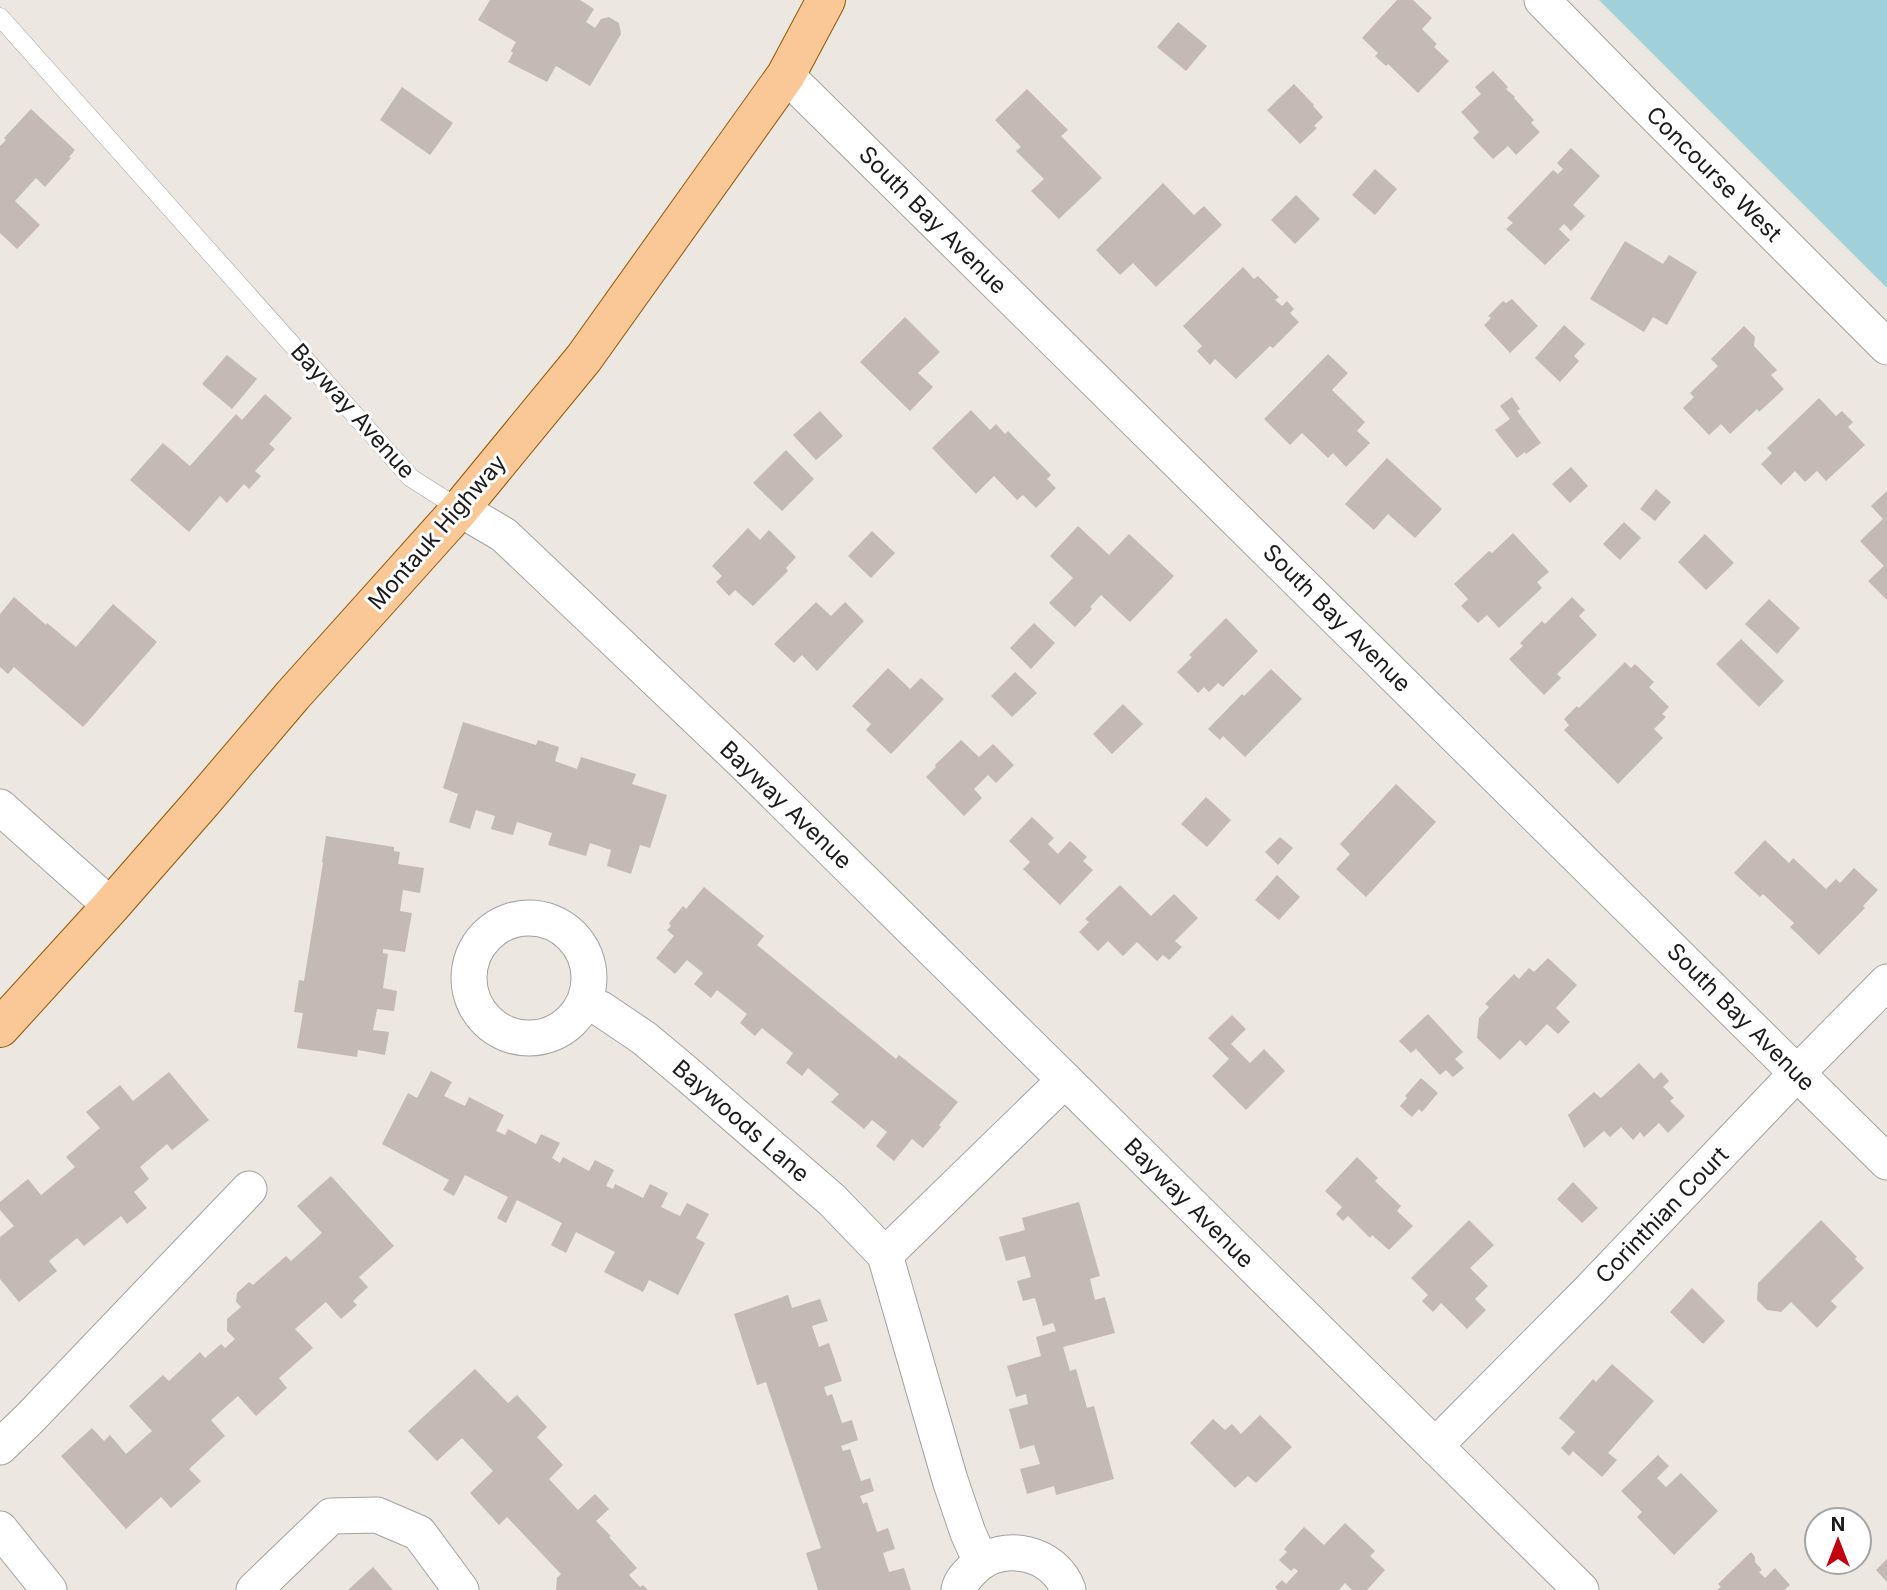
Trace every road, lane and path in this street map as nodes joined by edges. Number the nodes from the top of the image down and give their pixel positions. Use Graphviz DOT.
graph roads {
  1 [pos="826,0"];
  2 [pos="1542,0"];
  3 [pos="0,17"];
  4 [pos="786,75"];
  5 [pos="1887,347"];
  6 [pos="460,509"];
  7 [pos="0,807"];
  8 [pos="111,906"];
  9 [pos="1887,982"];
  10 [pos="585,1002"];
  11 [pos="0,1028"];
  12 [pos="1798,1072"];
  13 [pos="1065,1080"];
  14 [pos="1887,1162"];
  15 [pos="249,1189"];
  16 [pos="885,1255"];
  17 [pos="1435,1446"];
  18 [pos="0,1447"];
  19 [pos="0,1529"];
  20 [pos="981,1562"];
  21 [pos="49,1590"];
  22 [pos="254,1590"];
  23 [pos="461,1590"];
  24 [pos="959,1590"];
  25 [pos="1068,1590"];
  26 [pos="1581,1590"];
  1 -- 4 [label="main road, Montauk Highway"];
  2 -- 5 [label="street, Concourse West"];
  3 -- 6 [label="lane, Bayway Avenue"];
  4 -- 6 [label="main road, Montauk Highway"];
  4 -- 12 [label="street, South Bay Avenue"];
  6 -- 8 [label="main road, Montauk Highway"];
  6 -- 13 [label="street, Bayway Avenue"];
  7 -- 8 [label="street"];
  8 -- 11 [label="main road, Montauk Highway"];
  9 -- 12 [label="street, Corinthian Court"];
  10 -- 16 [label="street, Baywoods Lane"];
  12 -- 14 [label="street, South Bay Avenue"];
  12 -- 17 [label="street, Corinthian Court"];
  13 -- 16 [label="street"];
  13 -- 17 [label="street, Bayway Avenue"];
  15 -- 18 [label="street"];
  16 -- 20 [label="street, Baywoods Lane"];
  17 -- 26 [label="street, Bayway Avenue"];
  19 -- 21 [label="street"];
  20 -- 24 [label="street"];
  20 -- 25 [label="street"];
  22 -- 23 [label="street"];
}
